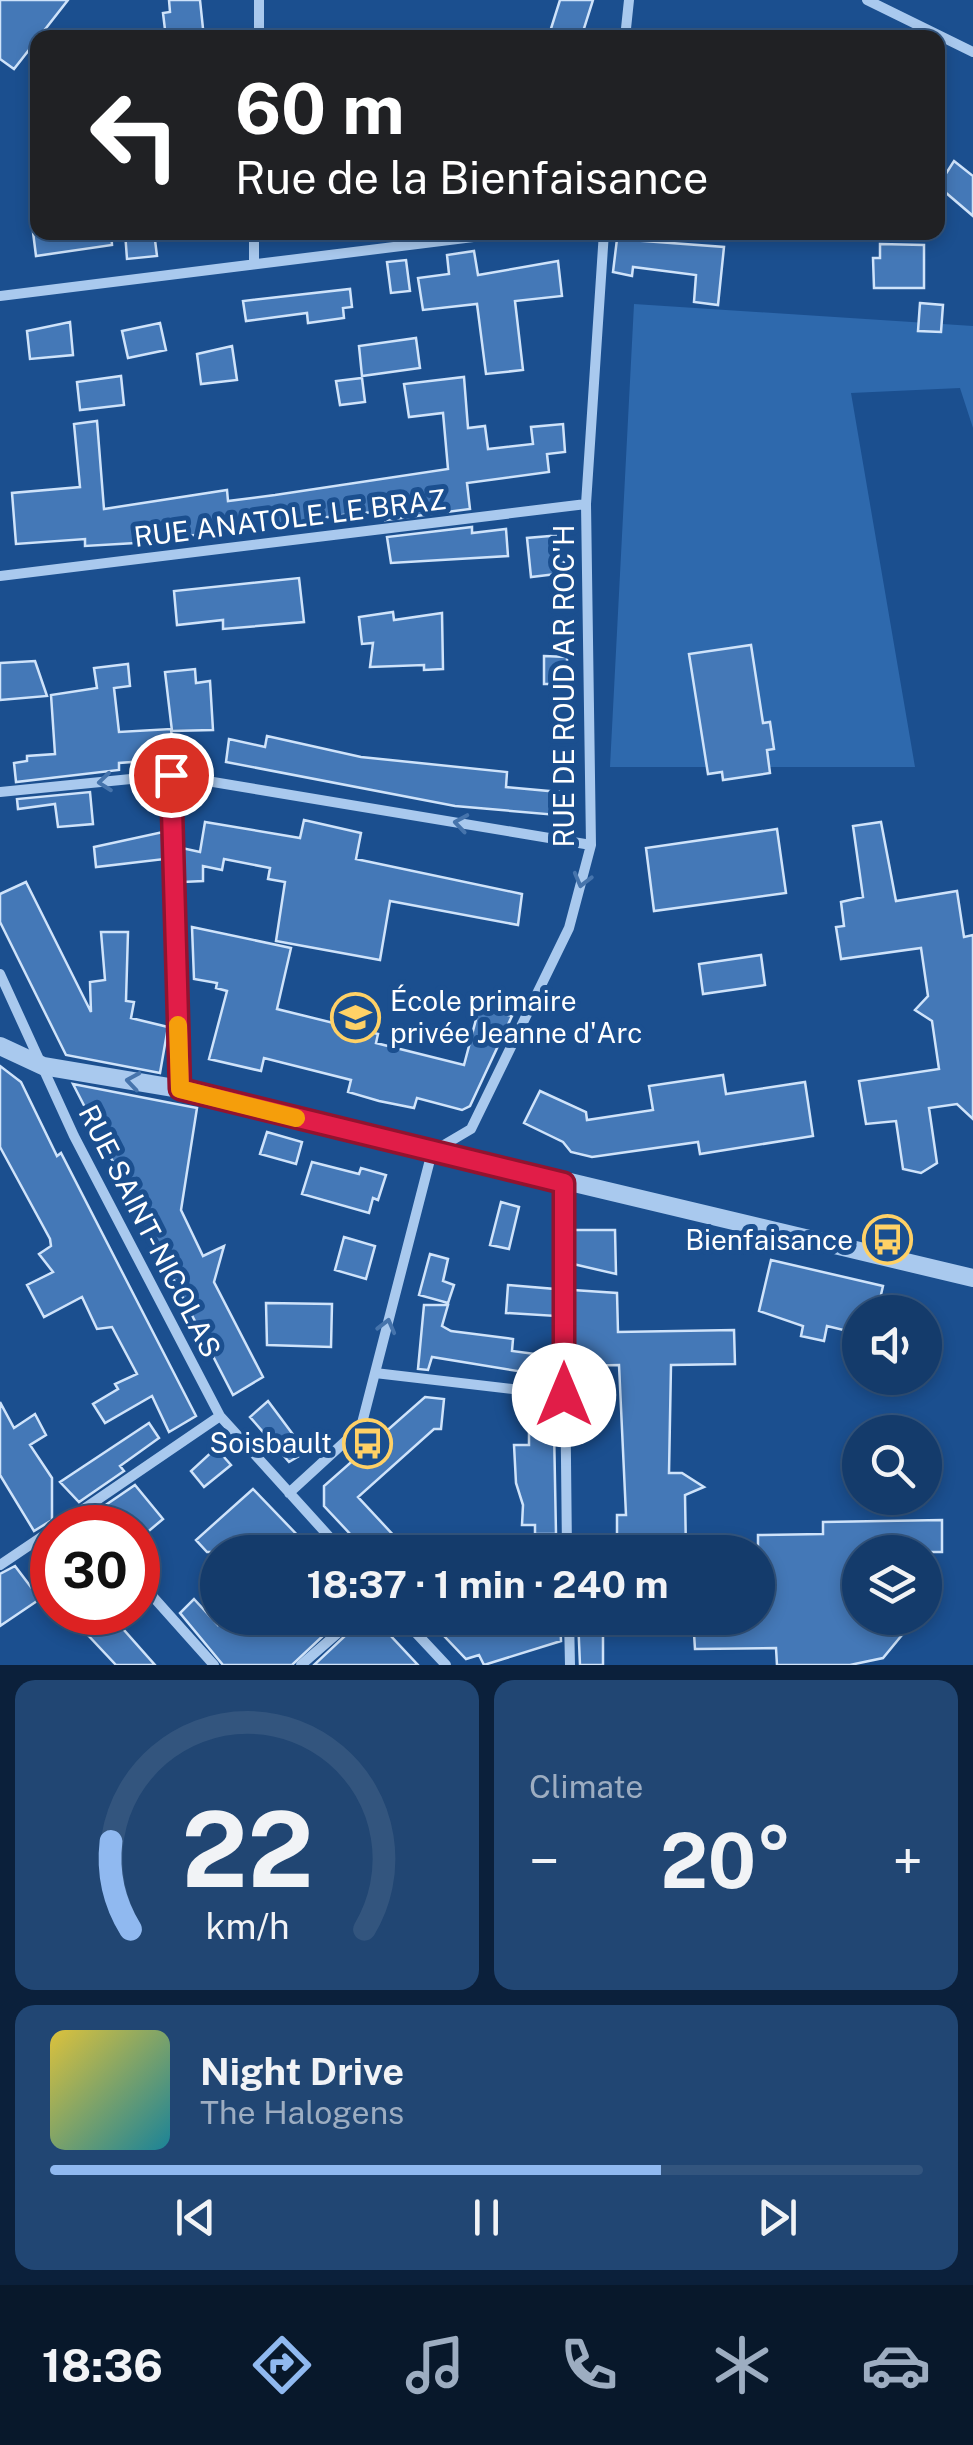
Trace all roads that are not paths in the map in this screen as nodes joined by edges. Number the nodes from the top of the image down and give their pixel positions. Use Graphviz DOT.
graph roads {
  1 [pos="258,0"];
  2 [pos="628,0"];
  3 [pos="867,0"];
  4 [pos="260,30"];
  5 [pos="626,30"];
  6 [pos="928,30"];
  7 [pos="945,38"];
  8 [pos="973,52"];
  9 [pos="254,240"];
  10 [pos="447,240"];
  11 [pos="603,240"];
  12 [pos="254,263"];
  13 [pos="0,296"];
  14 [pos="586,504"];
  15 [pos="0,576"];
  16 [pos="171,775"];
  17 [pos="0,792"];
  18 [pos="591,844"];
  19 [pos="0,974"];
  20 [pos="0,1046"];
  21 [pos="43,1066"];
  22 [pos="180,1089"];
  23 [pos="432,1152"];
  24 [pos="564,1183"];
  25 [pos="973,1278"];
  26 [pos="374,1373"];
  27 [pos="564,1395"];
  28 [pos="220,1416"];
  29 [pos="289,1493"];
  30 [pos="90,1505"];
  31 [pos="328,1535"];
  32 [pos="567,1535"];
  33 [pos="30,1545"];
  34 [pos="0,1565"];
  35 [pos="160,1605"];
  36 [pos="336,1635"];
  37 [pos="418,1635"];
  38 [pos="569,1635"];
  39 [pos="214,1665"];
  40 [pos="302,1665"];
  41 [pos="446,1665"];
  42 [pos="570,1665"];
  1 -- 4 [label="street"];
  2 -- 5 [label="street"];
  3 -- 6 [label="street"];
  7 -- 8 [label="street"];
  9 -- 12 [label="street"];
  10 -- 12 [label="street"];
  11 -- 14 [label="street, RUE DE ROUD AR ROC'H"];
  12 -- 13 [label="street"];
  14 -- 15 [label="street, RUE ANATOLE LE BRAZ"];
  14 -- 18 [label="street, RUE DE ROUD AR ROC'H"];
  16 -- 17 [label="street, one-way"];
  18 -- 16 [label="street, one-way"];
  16 -- 22 [label="street"];
  18 -- 23 [label="street, RUE DE ROUD AR ROC'H, one-way"];
  19 -- 21 [label="street, RUE SAINT-NICOLAS"];
  20 -- 21 [label="street"];
  22 -- 21 [label="street, one-way"];
  21 -- 28 [label="street, RUE SAINT-NICOLAS"];
  22 -- 23 [label="street"];
  23 -- 24 [label="street"];
  26 -- 23 [label="street, one-way"];
  24 -- 25 [label="street"];
  24 -- 27 [label="street"];
  26 -- 27 [label="street"];
  26 -- 29 [label="street"];
  27 -- 32 [label="street"];
  28 -- 29 [label="street, RUE SAINT-NICOLAS"];
  28 -- 30 [label="street"];
  29 -- 31 [label="street, RUE SAINT-NICOLAS"];
  33 -- 34 [label="street"];
  35 -- 39 [label="street"];
  36 -- 40 [label="street"];
  37 -- 41 [label="street"];
  38 -- 42 [label="street"];
}
